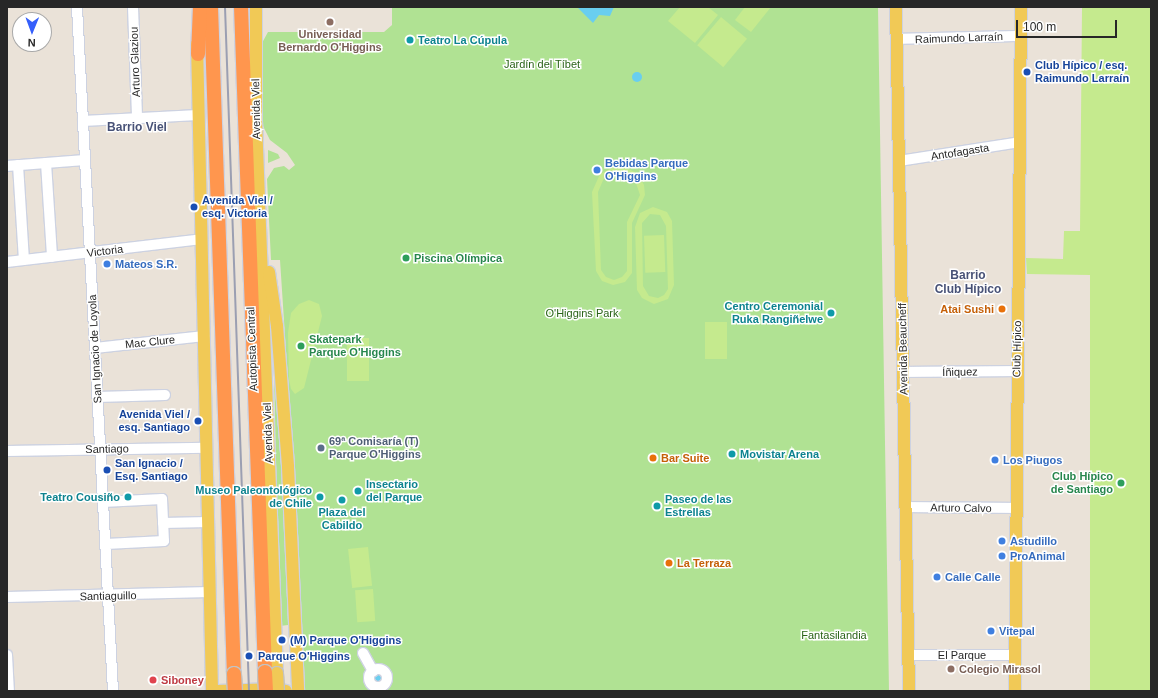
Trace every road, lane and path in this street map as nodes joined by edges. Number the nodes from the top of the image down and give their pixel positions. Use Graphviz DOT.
graph roads {
  1 [pos="77,7"];
  2 [pos="133,7"];
  3 [pos="196,7"];
  4 [pos="200,7"];
  5 [pos="211,7"];
  6 [pos="241,7"];
  7 [pos="256,7"];
  8 [pos="896,7"];
  9 [pos="1021,7"];
  10 [pos="1021,36"];
  11 [pos="897,39"];
  12 [pos="198,54"];
  13 [pos="198,115"];
  14 [pos="137,118"];
  15 [pos="83,121"];
  16 [pos="1020,142"];
  17 [pos="85,160"];
  18 [pos="899,161"];
  19 [pos="46,163"];
  20 [pos="18,165"];
  21 [pos="7,166"];
  22 [pos="261,230"];
  23 [pos="202,239"];
  24 [pos="90,252"];
  25 [pos="52,257"];
  26 [pos="24,260"];
  27 [pos="7,262"];
  28 [pos="204,336"];
  29 [pos="95,348"];
  30 [pos="1017,371"];
  31 [pos="903,372"];
  32 [pos="165,395"];
  33 [pos="98,397"];
  34 [pos="100,448"];
  35 [pos="207,448"];
  36 [pos="7,451"];
  37 [pos="103,502"];
  38 [pos="906,507"];
  39 [pos="1017,508"];
  40 [pos="208,522"];
  41 [pos="163,524"];
  42 [pos="106,544"];
  43 [pos="210,592"];
  44 [pos="108,596"];
  45 [pos="7,597"];
  46 [pos="364,653"];
  47 [pos="7,655"];
  48 [pos="909,655"];
  49 [pos="1015,655"];
  50 [pos="271,672"];
  51 [pos="383,689"];
  52 [pos="10,691"];
  53 [pos="113,691"];
  54 [pos="212,691"];
  55 [pos="218,691"];
  56 [pos="235,691"];
  57 [pos="266,691"];
  58 [pos="278,691"];
  59 [pos="286,691"];
  60 [pos="298,691"];
  61 [pos="909,691"];
  62 [pos="1015,691"];
  1 -- 15 [label="street, San Ignacio de Loyola"];
  2 -- 14 [label="street, Arturo Glaziou"];
  3 -- 12 [label="main road"];
  4 -- 12 [label="highway"];
  5 -- 56 [label="highway, bridge"];
  6 -- 50 [label="highway, Autopista Central"];
  7 -- 22 [label="main road, Avenida Viel"];
  8 -- 11 [label="main road, Avenida Beaucheff"];
  9 -- 10 [label="main road, Club Hípico"];
  10 -- 11 [label="street, Raimundo Larraín"];
  10 -- 16 [label="main road, Club Hípico"];
  11 -- 18 [label="main road, Avenida Beaucheff"];
  12 -- 13 [label="main road"];
  13 -- 14 [label="street"];
  13 -- 23 [label="main road"];
  14 -- 15 [label="street"];
  15 -- 17 [label="street, San Ignacio de Loyola"];
  16 -- 18 [label="street, Antofagasta"];
  16 -- 30 [label="main road, Club Hípico"];
  17 -- 19 [label="street"];
  17 -- 24 [label="street, San Ignacio de Loyola"];
  18 -- 31 [label="main road, Avenida Beaucheff"];
  19 -- 20 [label="street"];
  19 -- 25 [label="street"];
  20 -- 21 [label="street"];
  20 -- 26 [label="street"];
  22 -- 50 [label="main road, Avenida Viel"];
  22 -- 60 [label="main road"];
  23 -- 24 [label="street, Victoria"];
  23 -- 28 [label="main road"];
  24 -- 25 [label="street, Victoria"];
  24 -- 29 [label="street, San Ignacio de Loyola"];
  25 -- 26 [label="street, Victoria"];
  26 -- 27 [label="street, Victoria"];
  28 -- 29 [label="street, Mac Clure"];
  28 -- 35 [label="main road"];
  29 -- 33 [label="street, San Ignacio de Loyola"];
  30 -- 31 [label="street, Íñiquez"];
  30 -- 39 [label="main road, Club Hípico"];
  31 -- 38 [label="main road, Avenida Beaucheff"];
  32 -- 33 [label="street"];
  33 -- 34 [label="street, San Ignacio de Loyola"];
  34 -- 35 [label="street, Santiago"];
  34 -- 36 [label="street, Santiago"];
  34 -- 37 [label="street, San Ignacio de Loyola"];
  35 -- 40 [label="main road"];
  37 -- 41 [label="street"];
  37 -- 42 [label="street, San Ignacio de Loyola"];
  38 -- 39 [label="street, Arturo Calvo"];
  38 -- 48 [label="main road, Avenida Beaucheff"];
  39 -- 49 [label="main road, Club Hípico"];
  40 -- 41 [label="street"];
  40 -- 43 [label="main road"];
  41 -- 42 [label="street"];
  42 -- 44 [label="street, San Ignacio de Loyola"];
  43 -- 44 [label="street, Santiaguillo"];
  43 -- 54 [label="main road"];
  44 -- 45 [label="street, Santiaguillo"];
  44 -- 53 [label="street, San Ignacio de Loyola"];
  46 -- 51 [label="street"];
  47 -- 52 [label="street"];
  48 -- 49 [label="street, El Parque"];
  48 -- 61 [label="main road, Avenida Beaucheff"];
  49 -- 62 [label="main road, Club Hípico"];
  50 -- 57 [label="highway, Autopista Central, bridge"];
  50 -- 58 [label="main road, Avenida Viel, bridge"];
  55 -- 59 [label="main road"];
}
